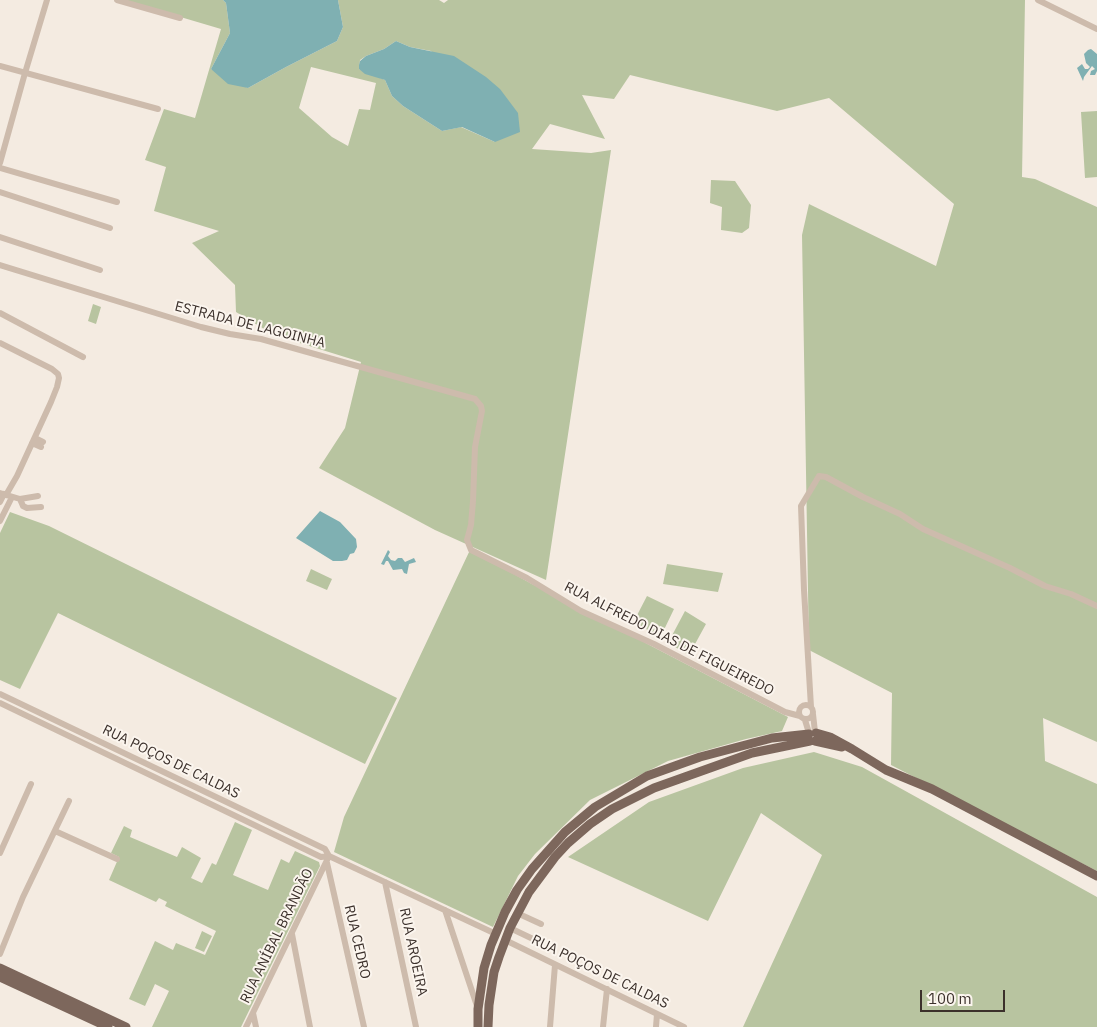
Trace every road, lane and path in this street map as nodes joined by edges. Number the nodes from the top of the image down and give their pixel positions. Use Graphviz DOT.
graph roads {
  1 [pos="47,0"];
  2 [pos="117,0"];
  3 [pos="1038,0"];
  4 [pos="180,18"];
  5 [pos="1097,30"];
  6 [pos="0,66"];
  7 [pos="25,73"];
  8 [pos="158,109"];
  9 [pos="0,163"];
  10 [pos="0,168"];
  11 [pos="0,192"];
  12 [pos="117,202"];
  13 [pos="110,228"];
  14 [pos="0,237"];
  15 [pos="0,265"];
  16 [pos="100,270"];
  17 [pos="0,313"];
  18 [pos="0,343"];
  19 [pos="83,357"];
  20 [pos="480,418"];
  21 [pos="34,440"];
  22 [pos="42,444"];
  23 [pos="6,495"];
  24 [pos="38,496"];
  25 [pos="20,499"];
  26 [pos="0,502"];
  27 [pos="41,506"];
  28 [pos="0,521"];
  29 [pos="1097,606"];
  30 [pos="0,694"];
  31 [pos="0,703"];
  32 [pos="812,710"];
  33 [pos="802,718"];
  34 [pos="812,736"];
  35 [pos="31,784"];
  36 [pos="70,801"];
  37 [pos="55,831"];
  38 [pos="0,853"];
  39 [pos="328,859"];
  40 [pos="117,860"];
  41 [pos="1097,876"];
  42 [pos="526,878"];
  43 [pos="385,882"];
  44 [pos="520,886"];
  45 [pos="532,888"];
  46 [pos="446,910"];
  47 [pos="517,913"];
  48 [pos="540,924"];
  49 [pos="510,928"];
  50 [pos="292,934"];
  51 [pos="496,934"];
  52 [pos="533,938"];
  53 [pos="505,940"];
  54 [pos="0,954"];
  55 [pos="555,965"];
  56 [pos="0,968"];
  57 [pos="0,972"];
  58 [pos="11,973"];
  59 [pos="0,977"];
  60 [pos="607,990"];
  61 [pos="478,1009"];
  62 [pos="253,1013"];
  63 [pos="657,1014"];
  64 [pos="94,1016"];
  65 [pos="108,1027"];
  66 [pos="126,1027"];
  67 [pos="246,1027"];
  68 [pos="256,1027"];
  69 [pos="310,1027"];
  70 [pos="364,1027"];
  71 [pos="416,1027"];
  72 [pos="478,1027"];
  73 [pos="488,1027"];
  74 [pos="550,1027"];
  75 [pos="603,1027"];
  76 [pos="656,1027"];
  77 [pos="684,1027"];
  1 -- 7 [label="street"];
  2 -- 4 [label="street"];
  3 -- 5 [label="street"];
  6 -- 7 [label="street"];
  7 -- 8 [label="street"];
  7 -- 9 [label="street"];
  10 -- 12 [label="street"];
  11 -- 13 [label="street"];
  14 -- 16 [label="street"];
  15 -- 20 [label="street, ESTRADA DE LAGOINHA"];
  17 -- 19 [label="street"];
  18 -- 21 [label="street"];
  20 -- 33 [label="street, RUA ALFREDO DIAS DE FIGUEIREDO"];
  21 -- 22 [label="street"];
  21 -- 23 [label="street"];
  23 -- 25 [label="street"];
  23 -- 26 [label="street"];
  23 -- 28 [label="street"];
  24 -- 25 [label="street"];
  25 -- 27 [label="street"];
  29 -- 32 [label="street"];
  30 -- 39 [label="street, RUA POÇOS DE CALDAS"];
  31 -- 39 [label="street, RUA POÇOS DE CALDAS"];
  32 -- 33 [label="street"];
  32 -- 33 [label="street"];
  32 -- 34 [label="street"];
  33 -- 34 [label="street"];
  34 -- 41 [label="main road"];
  34 -- 42 [label="main road"];
  34 -- 45 [label="main road"];
  35 -- 38 [label="street"];
  36 -- 37 [label="street"];
  37 -- 40 [label="street"];
  37 -- 54 [label="street"];
  39 -- 43 [label="street, RUA POÇOS DE CALDAS"];
  39 -- 50 [label="street, RUA ANÍBAL BRANDÃO"];
  39 -- 70 [label="street, RUA CEDRO"];
  42 -- 44 [label="main road"];
  42 -- 45 [label="main road"];
  43 -- 46 [label="street, RUA POÇOS DE CALDAS"];
  43 -- 71 [label="street, RUA AROEIRA"];
  44 -- 45 [label="main road"];
  44 -- 51 [label="main road"];
  45 -- 47 [label="main road"];
  46 -- 51 [label="street, RUA POÇOS DE CALDAS"];
  46 -- 61 [label="street"];
  47 -- 48 [label="street"];
  47 -- 49 [label="main road"];
  49 -- 52 [label="street"];
  49 -- 53 [label="main road"];
  50 -- 62 [label="street, RUA ANÍBAL BRANDÃO"];
  50 -- 69 [label="street"];
  51 -- 61 [label="main road"];
  53 -- 55 [label="street, RUA POÇOS DE CALDAS"];
  53 -- 73 [label="main road"];
  55 -- 60 [label="street, RUA POÇOS DE CALDAS"];
  55 -- 74 [label="street"];
  56 -- 58 [label="main road"];
  57 -- 58 [label="main road"];
  58 -- 64 [label="main road"];
  59 -- 64 [label="main road"];
  60 -- 63 [label="street, RUA POÇOS DE CALDAS"];
  60 -- 75 [label="street"];
  61 -- 72 [label="main road"];
  62 -- 67 [label="street, RUA ANÍBAL BRANDÃO"];
  62 -- 68 [label="street"];
  63 -- 76 [label="street"];
  63 -- 77 [label="street, RUA POÇOS DE CALDAS"];
  64 -- 65 [label="main road"];
  64 -- 66 [label="main road"];
}
